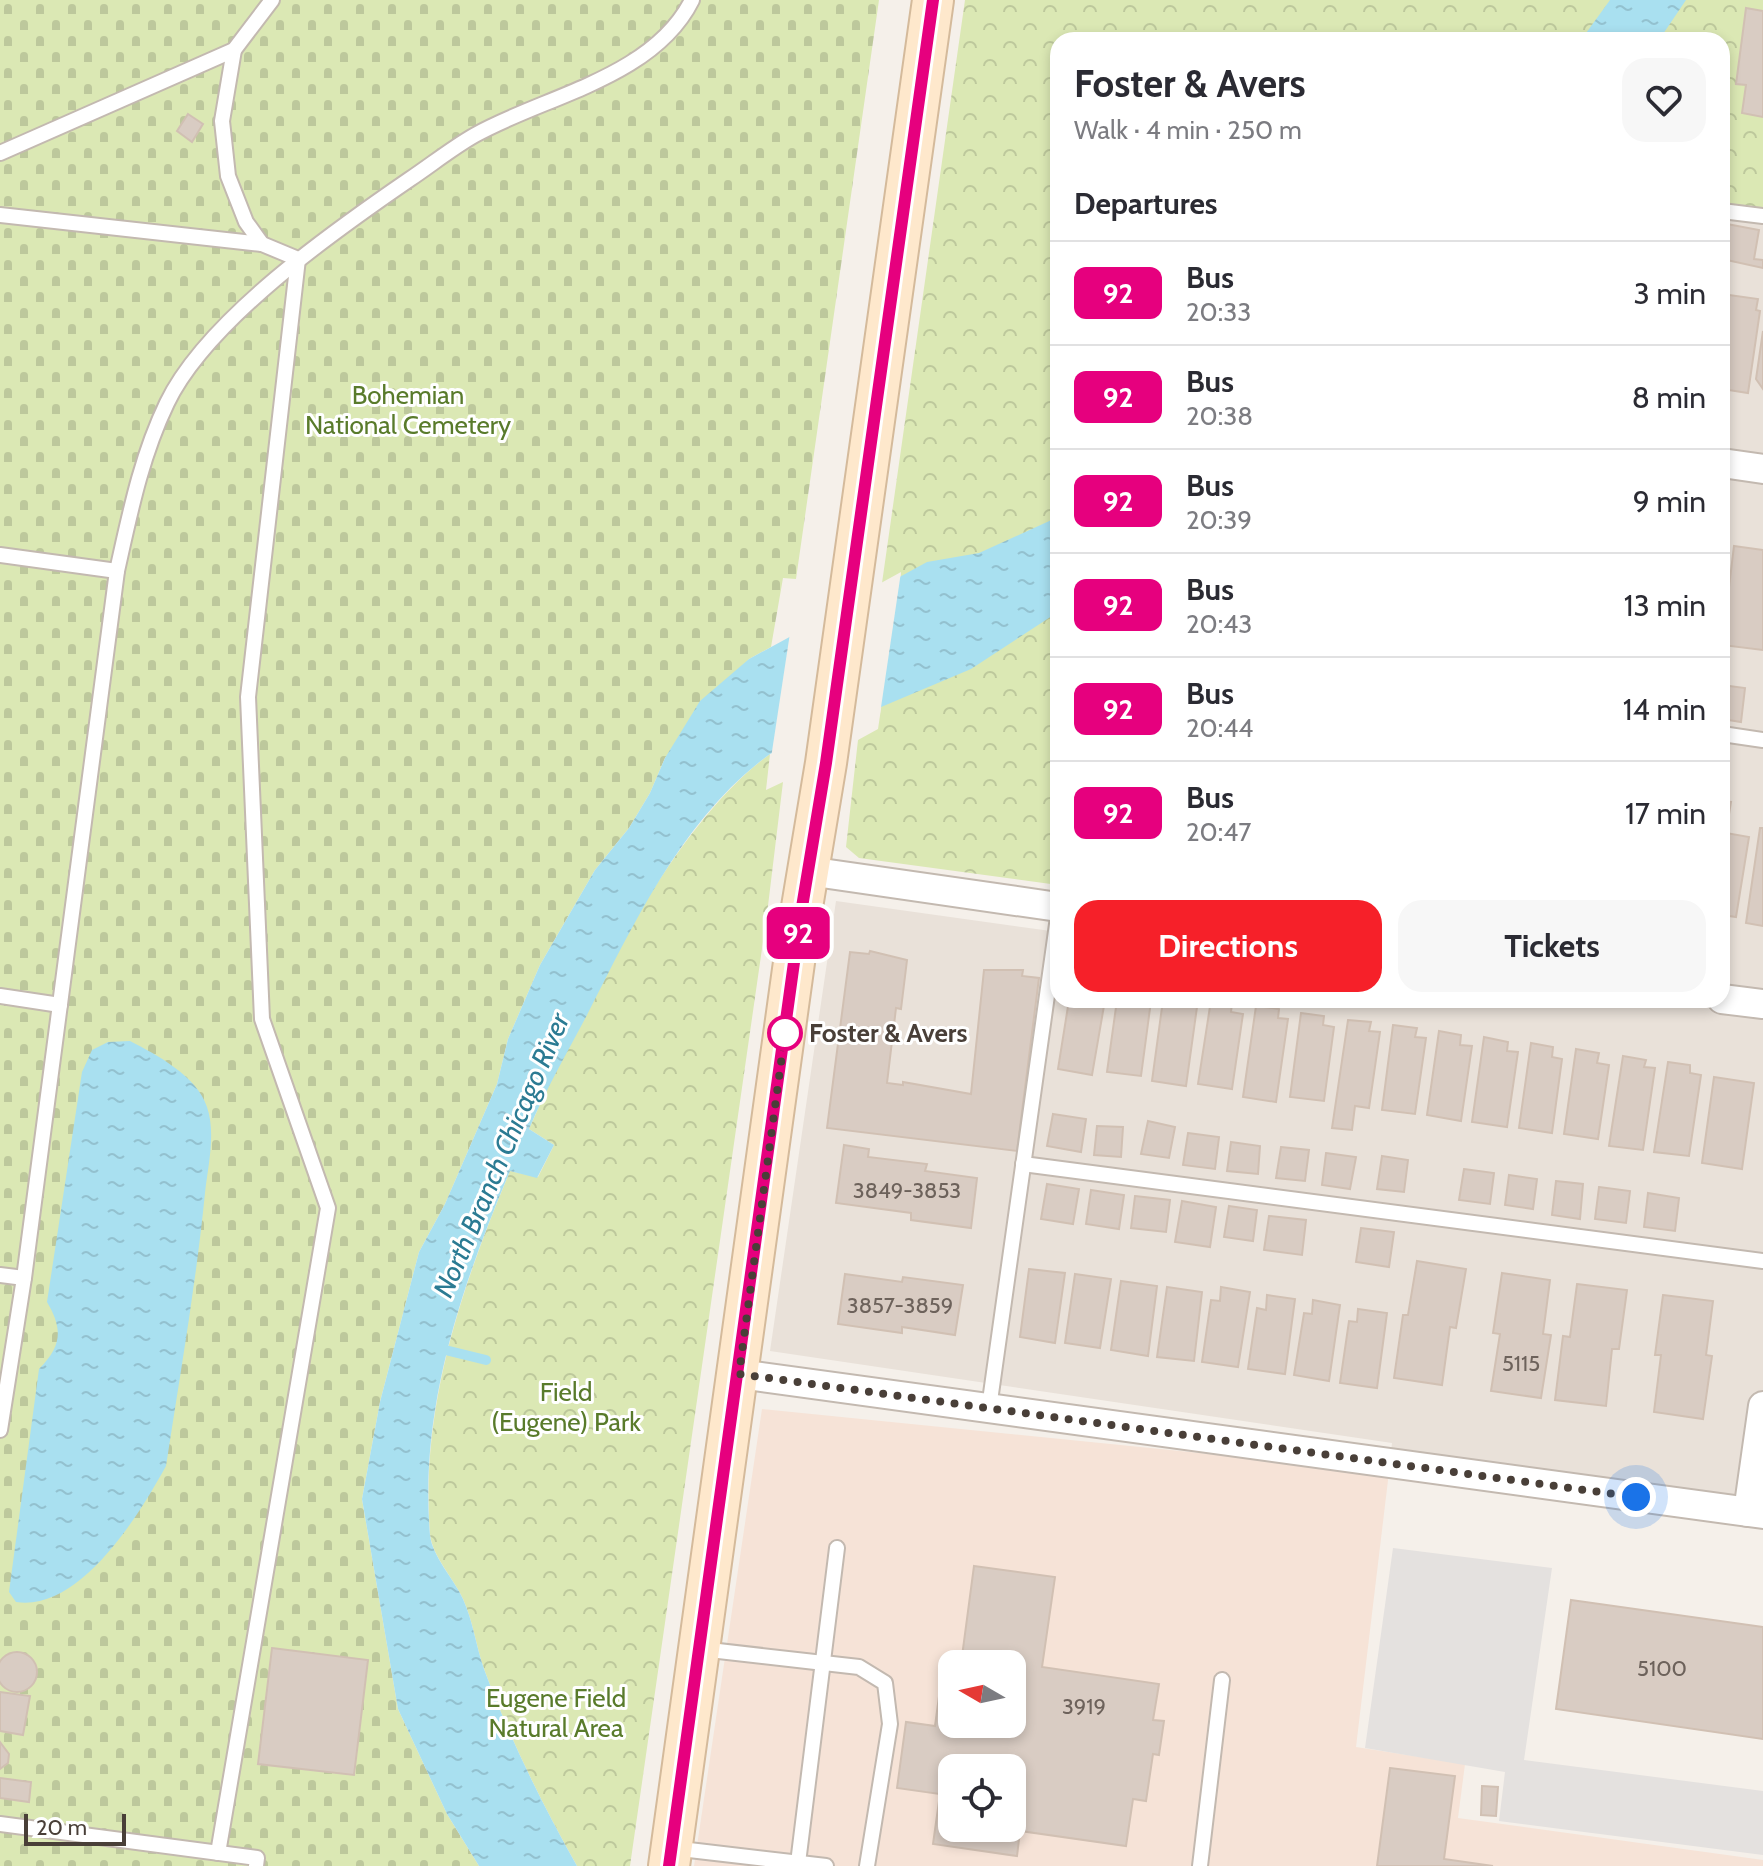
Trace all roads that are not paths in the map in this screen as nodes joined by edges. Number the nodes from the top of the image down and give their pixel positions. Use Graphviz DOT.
graph roads {
  1 [pos="272,0"];
  2 [pos="692,0"];
  3 [pos="933,0"];
  4 [pos="234,50"];
  5 [pos="0,153"];
  6 [pos="1730,212"];
  7 [pos="0,215"];
  8 [pos="1763,216"];
  9 [pos="262,244"];
  10 [pos="298,259"];
  11 [pos="1730,464"];
  12 [pos="1763,469"];
  13 [pos="0,555"];
  14 [pos="117,571"];
  15 [pos="1730,735"];
  16 [pos="1763,740"];
  17 [pos="808,871"];
  18 [pos="1050,906"];
  19 [pos="1050,973"];
  20 [pos="0,996"];
  21 [pos="1730,1000"];
  22 [pos="1763,1004"];
  23 [pos="60,1005"];
  24 [pos="1023,1164"];
  25 [pos="1763,1261"];
  26 [pos="0,1275"];
  27 [pos="24,1278"];
  28 [pos="739,1374"];
  29 [pos="1763,1406"];
  30 [pos="989,1408"];
  31 [pos="1,1420"];
  32 [pos="1756,1513"];
  33 [pos="837,1548"];
  34 [pos="700,1649"];
  35 [pos="822,1663"];
  36 [pos="1222,1680"];
  37 [pos="0,1824"];
  38 [pos="218,1853"];
  39 [pos="670,1857"];
  40 [pos="798,1863"];
  41 [pos="256,1866"];
  42 [pos="826,1866"];
  43 [pos="867,1866"];
  44 [pos="1200,1866"];
  1 -- 4 [label="lane"];
  2 -- 10 [label="lane"];
  3 -- 17 [label="main road"];
  4 -- 5 [label="lane"];
  4 -- 9 [label="lane"];
  6 -- 8 [label="lane"];
  7 -- 9 [label="lane"];
  9 -- 10 [label="lane"];
  10 -- 14 [label="lane"];
  10 -- 38 [label="lane"];
  11 -- 12 [label="street"];
  13 -- 14 [label="lane"];
  14 -- 23 [label="lane"];
  15 -- 16 [label="lane"];
  17 -- 18 [label="street"];
  17 -- 28 [label="main road"];
  19 -- 24 [label="lane"];
  20 -- 23 [label="lane"];
  21 -- 22 [label="street"];
  23 -- 27 [label="lane"];
  24 -- 25 [label="lane"];
  24 -- 30 [label="lane"];
  26 -- 27 [label="lane"];
  27 -- 31 [label="lane"];
  28 -- 30 [label="street"];
  28 -- 34 [label="main road"];
  29 -- 32 [label="street"];
  30 -- 32 [label="street"];
  33 -- 35 [label="lane"];
  34 -- 35 [label="lane"];
  34 -- 39 [label="main road"];
  35 -- 40 [label="lane"];
  35 -- 43 [label="lane"];
  36 -- 44 [label="lane"];
  37 -- 38 [label="lane"];
  38 -- 41 [label="lane"];
  39 -- 40 [label="lane"];
  40 -- 42 [label="lane"];
}
